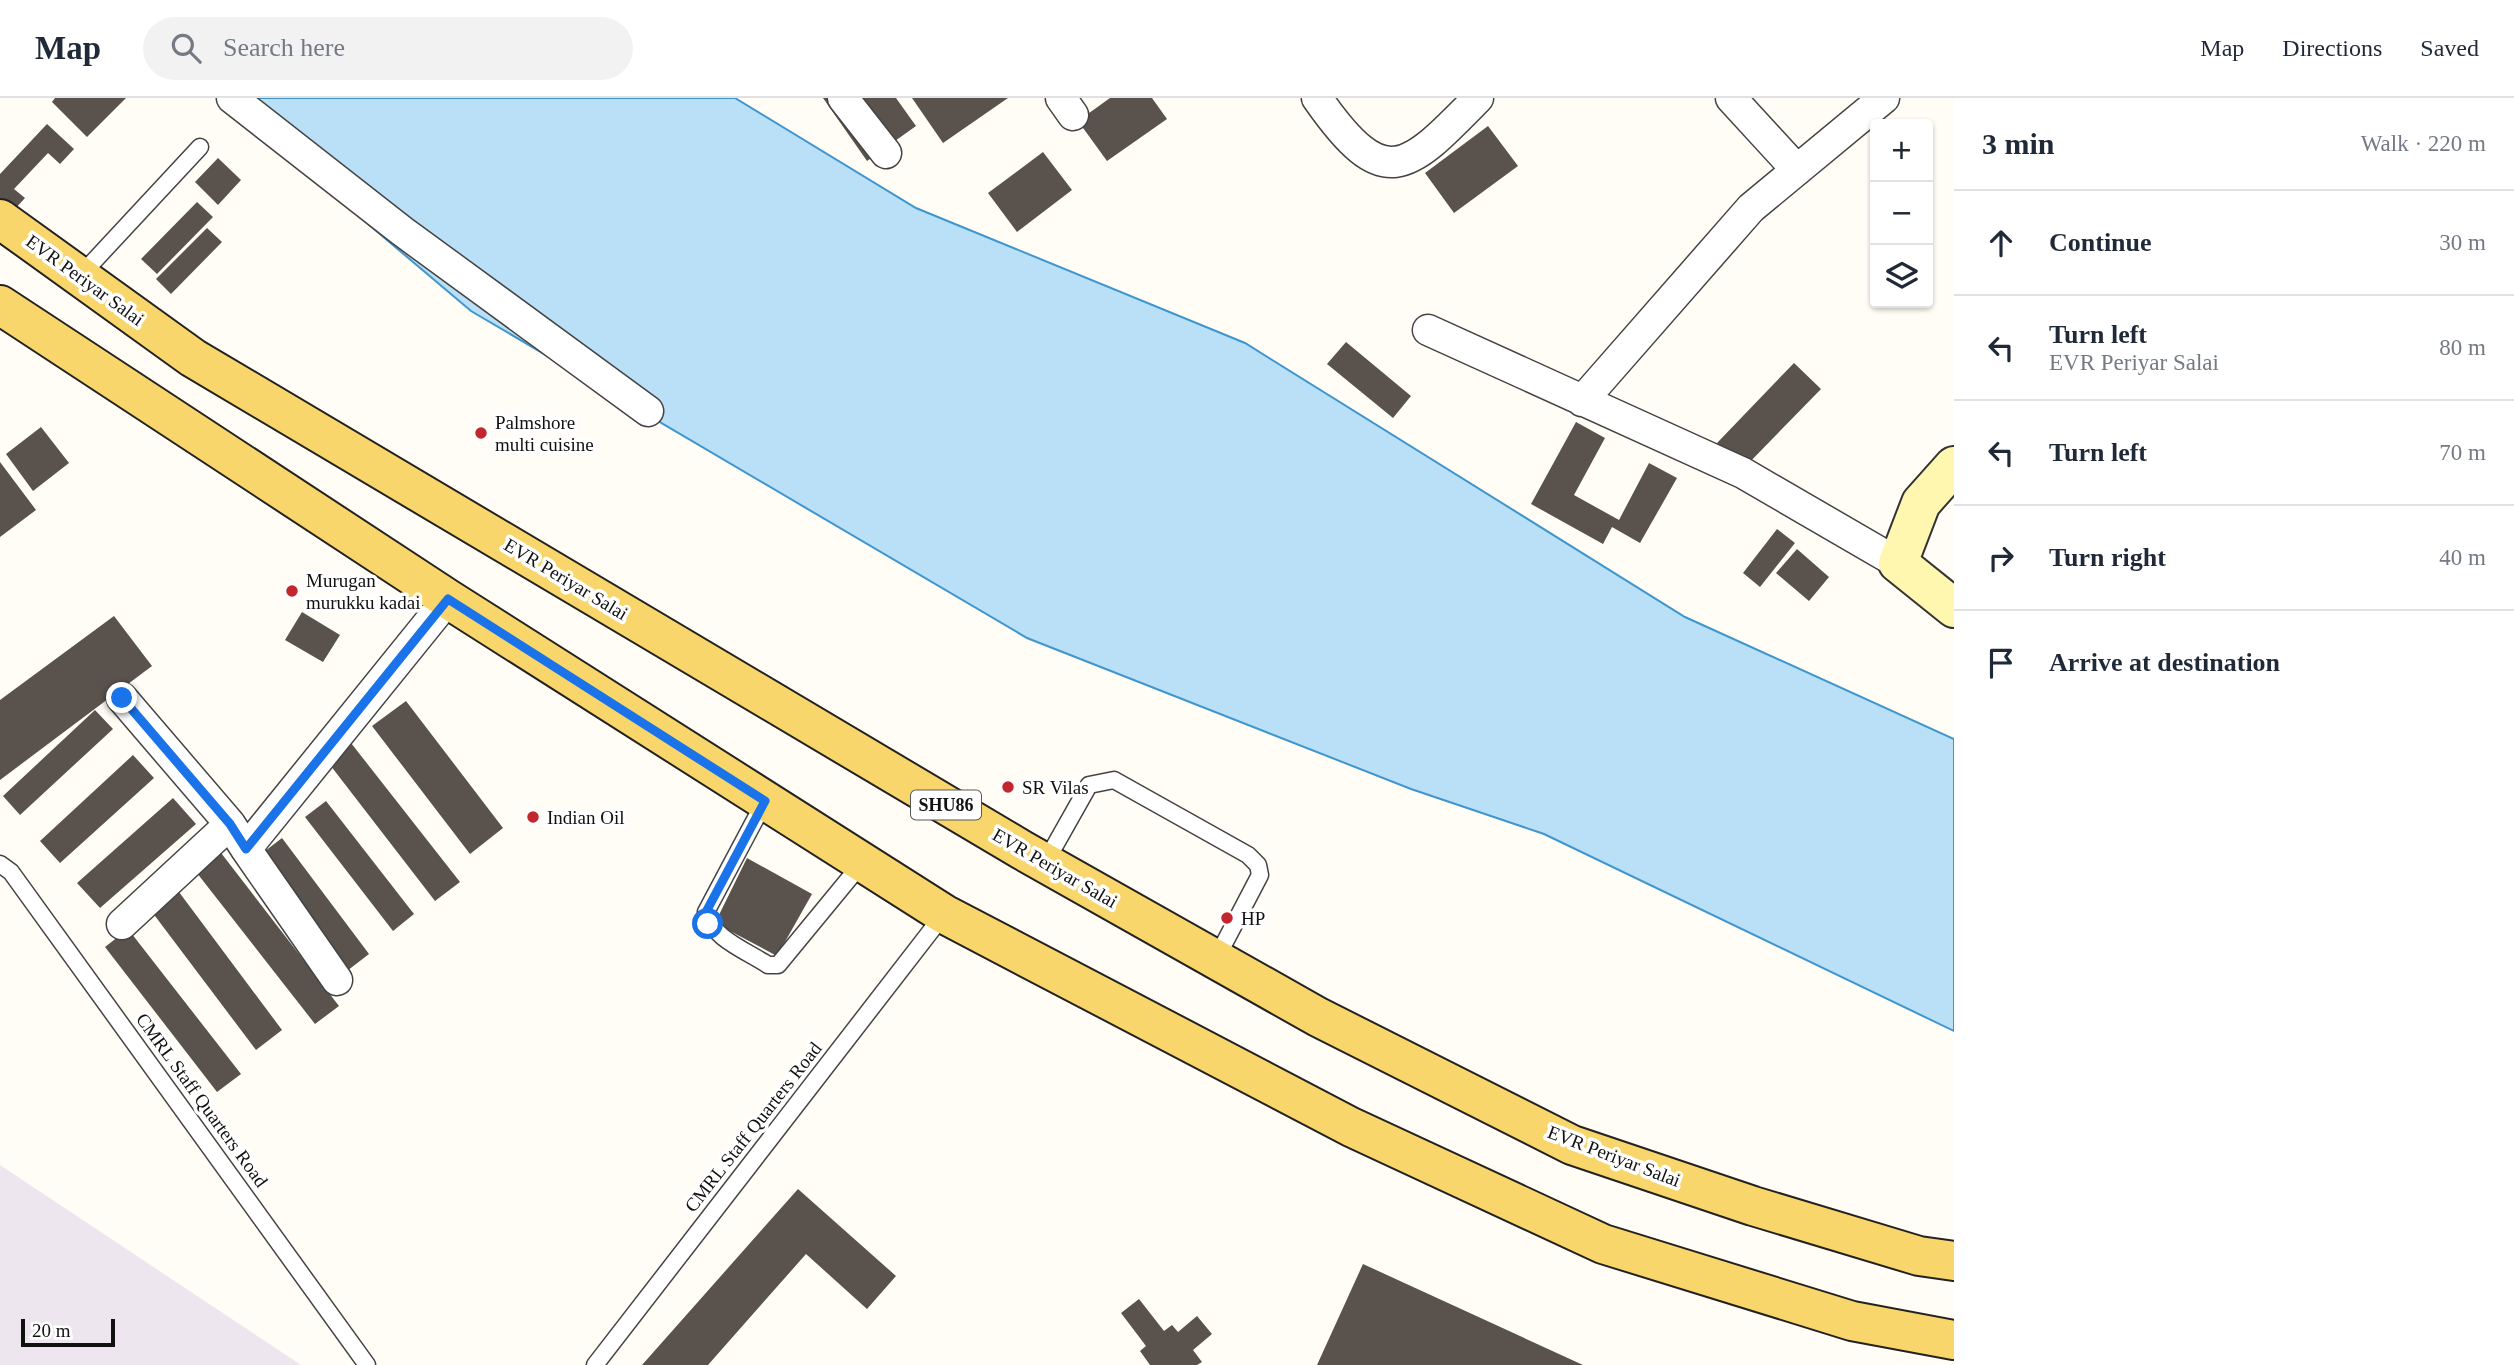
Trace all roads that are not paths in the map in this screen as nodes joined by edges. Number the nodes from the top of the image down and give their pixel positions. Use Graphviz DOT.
graph roads {
  1 [pos="232,98"];
  2 [pos="843,98"];
  3 [pos="1317,98"];
  4 [pos="1478,98"];
  5 [pos="1731,98"];
  6 [pos="1884,98"];
  7 [pos="200,148"];
  8 [pos="886,153"];
  9 [pos="1797,170"];
  10 [pos="0,219"];
  11 [pos="80,276"];
  12 [pos="0,305"];
  13 [pos="1428,330"];
  14 [pos="1582,401"];
  15 [pos="648,411"];
  16 [pos="1954,466"];
  17 [pos="1898,563"];
  18 [pos="448,599"];
  19 [pos="1954,608"];
  20 [pos="122,698"];
  21 [pos="765,801"];
  22 [pos="230,824"];
  23 [pos="246,849"];
  24 [pos="862,863"];
  25 [pos="1045,863"];
  26 [pos="0,864"];
  27 [pos="944,914"];
  28 [pos="122,924"];
  29 [pos="1216,960"];
  30 [pos="338,980"];
  31 [pos="1954,1261"];
  32 [pos="1954,1340"];
  33 [pos="367,1365"];
  34 [pos="595,1365"];
  1 -- 15 [label="street"];
  2 -- 8 [label="street"];
  3 -- 4 [label="street"];
  5 -- 9 [label="street"];
  6 -- 9 [label="street"];
  7 -- 11 [label="lane"];
  9 -- 14 [label="street"];
  10 -- 11 [label="main road, EVR Periyar Salai / SHU86"];
  11 -- 25 [label="main road, EVR Periyar Salai / SHU86"];
  12 -- 18 [label="main road"];
  13 -- 14 [label="street"];
  14 -- 17 [label="street"];
  16 -- 17 [label="street"];
  17 -- 19 [label="street"];
  18 -- 21 [label="main road"];
  18 -- 23 [label="street"];
  20 -- 22 [label="street"];
  21 -- 24 [label="main road"];
  21 -- 24 [label="lane"];
  22 -- 23 [label="street"];
  22 -- 28 [label="street"];
  23 -- 30 [label="street"];
  24 -- 27 [label="main road"];
  25 -- 29 [label="main road, EVR Periyar Salai / SHU86"];
  25 -- 29 [label="lane"];
  26 -- 33 [label="lane, CMRL Staff Quarters Road"];
  27 -- 32 [label="main road"];
  27 -- 34 [label="lane, CMRL Staff Quarters Road"];
  29 -- 31 [label="main road, EVR Periyar Salai / SHU86"];
}
